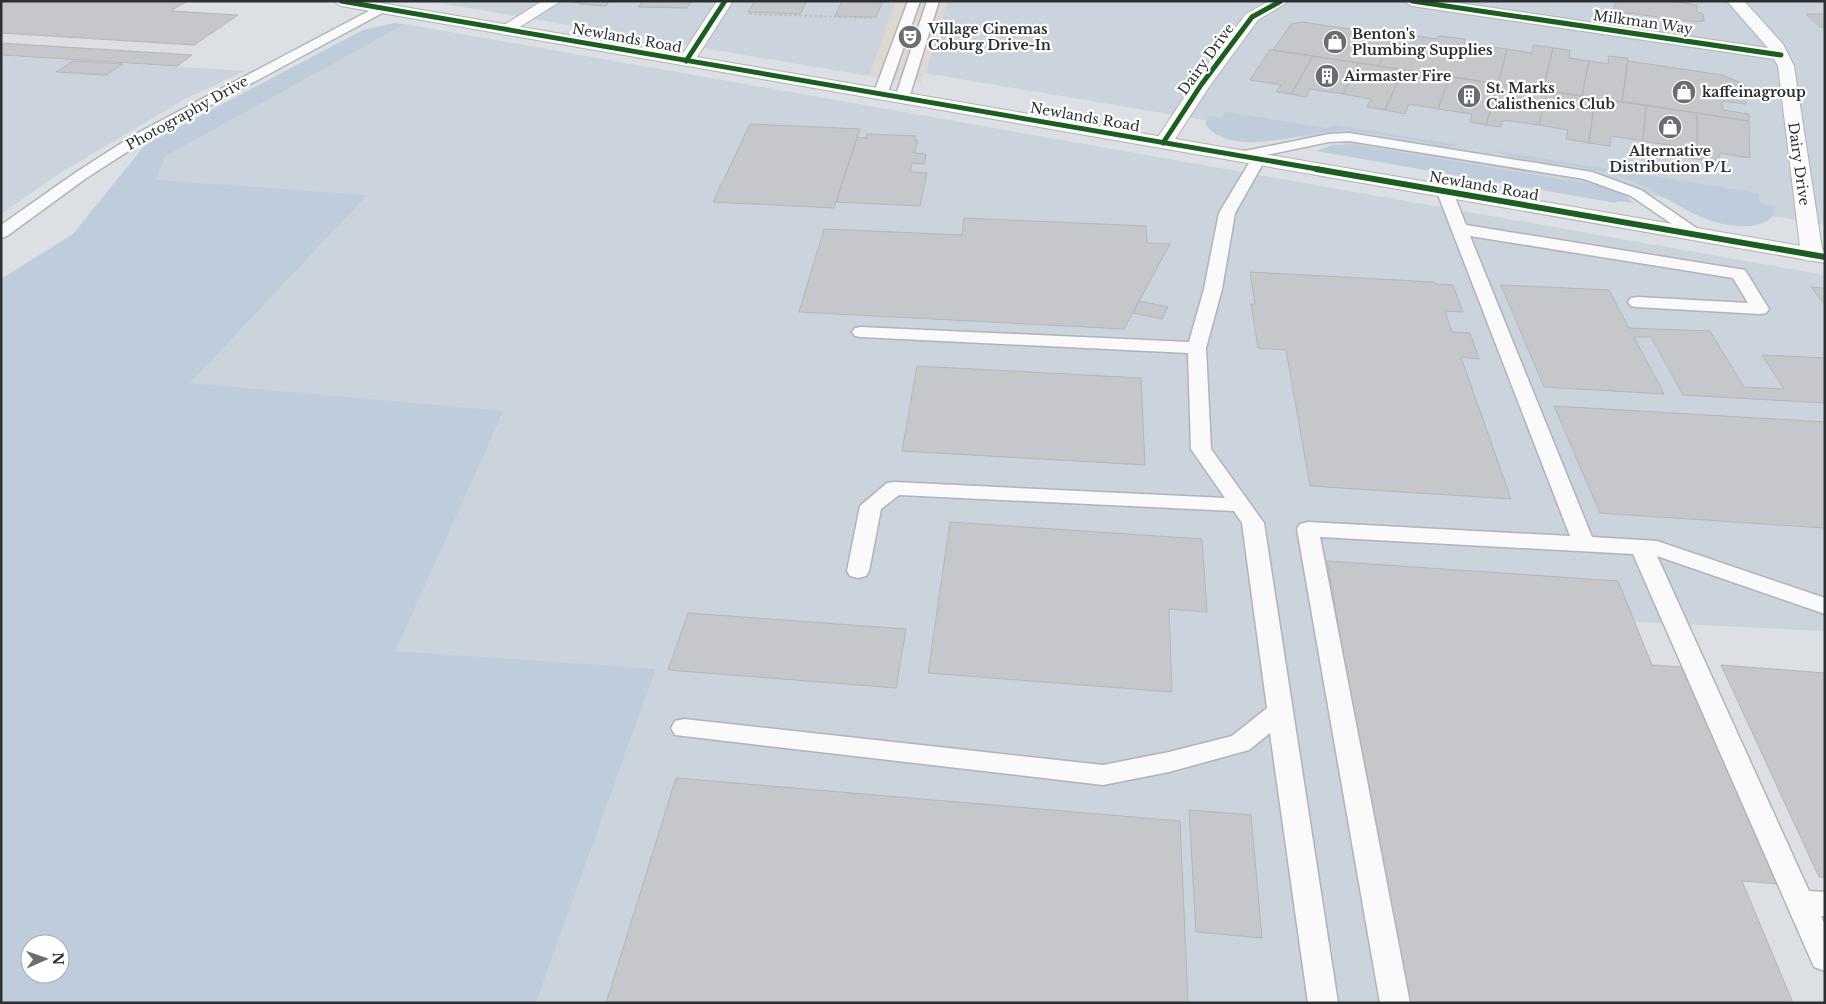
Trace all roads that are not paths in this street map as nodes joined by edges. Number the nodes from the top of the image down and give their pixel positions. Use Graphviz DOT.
graph roads {
  1 [pos="341,1"];
  2 [pos="914,1"];
  3 [pos="933,1"];
  4 [pos="1282,1"];
  5 [pos="1412,1"];
  6 [pos="1735,1"];
  7 [pos="526,3"];
  8 [pos="549,4"];
  9 [pos="721,7"];
  10 [pos="382,8"];
  11 [pos="1250,9"];
  12 [pos="504,30"];
  13 [pos="1781,55"];
  14 [pos="686,61"];
  15 [pos="880,95"];
  16 [pos="902,98"];
  17 [pos="1163,143"];
  18 [pos="1249,158"];
  19 [pos="1445,192"];
  20 [pos="1460,229"];
  21 [pos="1,232"];
  22 [pos="1700,236"];
  23 [pos="1819,256"];
  24 [pos="1637,302"];
  25 [pos="861,332"];
  26 [pos="1197,348"];
  27 [pos="1240,505"];
  28 [pos="1584,544"];
  29 [pos="1642,548"];
  30 [pos="858,571"];
  31 [pos="1825,606"];
  32 [pos="1280,711"];
  33 [pos="684,728"];
  34 [pos="1812,903"];
  35 [pos="1825,958"];
  36 [pos="1323,1003"];
  37 [pos="1395,1003"];
  1 -- 10 [label="street, Newlands Road"];
  2 -- 15 [label="lane"];
  3 -- 16 [label="lane"];
  4 -- 11 [label="street, Dairy Drive"];
  5 -- 13 [label="street, Milkman Way"];
  6 -- 13 [label="street, Dairy Drive"];
  7 -- 8 [label="street"];
  8 -- 12 [label="street"];
  9 -- 14 [label="street"];
  10 -- 12 [label="street, Newlands Road"];
  10 -- 21 [label="lane, Photography Drive"];
  11 -- 17 [label="street, Dairy Drive"];
  12 -- 14 [label="street, Newlands Road"];
  13 -- 23 [label="street, Dairy Drive"];
  14 -- 15 [label="street, Newlands Road"];
  15 -- 16 [label="street, Newlands Road"];
  16 -- 17 [label="street, Newlands Road"];
  17 -- 18 [label="street, Newlands Road"];
  18 -- 19 [label="street, Newlands Road"];
  18 -- 22 [label="lane"];
  18 -- 26 [label="lane"];
  19 -- 20 [label="lane"];
  19 -- 22 [label="street, Newlands Road"];
  20 -- 24 [label="lane"];
  20 -- 28 [label="lane"];
  22 -- 23 [label="street, Newlands Road"];
  25 -- 26 [label="lane"];
  26 -- 27 [label="lane"];
  27 -- 30 [label="lane"];
  27 -- 32 [label="lane"];
  28 -- 29 [label="lane"];
  28 -- 37 [label="lane"];
  29 -- 31 [label="lane"];
  29 -- 34 [label="lane"];
  32 -- 33 [label="lane"];
  32 -- 36 [label="lane"];
  34 -- 35 [label="lane"];
}
